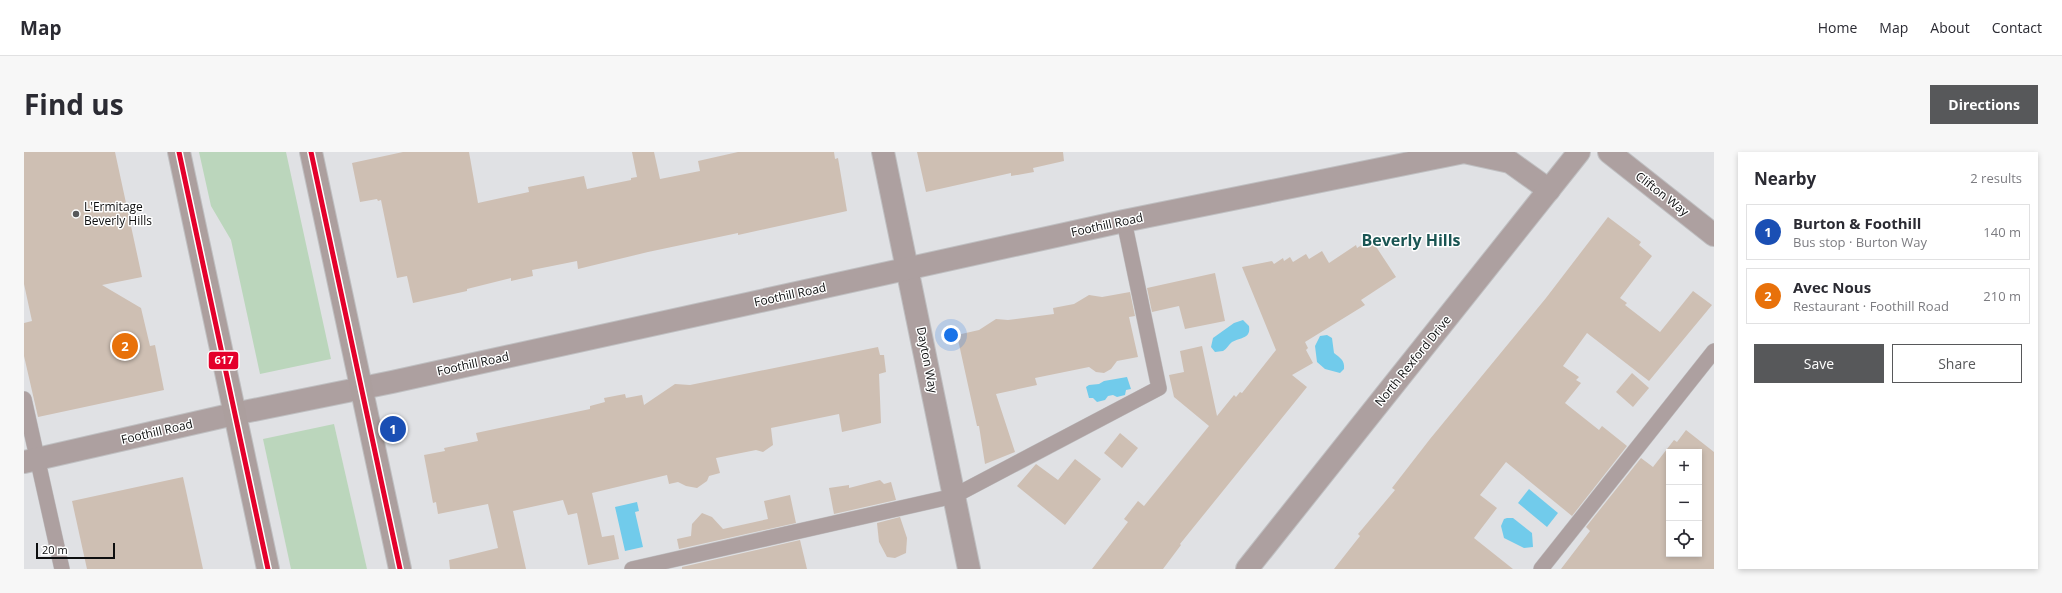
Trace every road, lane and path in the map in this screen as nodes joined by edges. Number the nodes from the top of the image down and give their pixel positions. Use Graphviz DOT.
graph roads {
  1 [pos="179,152"];
  2 [pos="311,152"];
  3 [pos="883,152"];
  4 [pos="1579,152"];
  5 [pos="1610,152"];
  6 [pos="1549,190"];
  7 [pos="1124,221"];
  8 [pos="1714,235"];
  9 [pos="909,269"];
  10 [pos="1714,351"];
  11 [pos="361,388"];
  12 [pos="24,399"];
  13 [pos="234,414"];
  14 [pos="31,460"];
  15 [pos="954,496"];
  16 [pos="62,569"];
  17 [pos="268,569"];
  18 [pos="400,569"];
  19 [pos="632,569"];
  20 [pos="969,569"];
  21 [pos="1247,569"];
  22 [pos="1541,569"];
  1 -- 13 [label="main road"];
  2 -- 11 [label="main road"];
  3 -- 9 [label="street, Dayton Way"];
  4 -- 6 [label="street, North Rexford Drive"];
  5 -- 8 [label="street, Clifton Way"];
  6 -- 7 [label="street, Foothill Road"];
  6 -- 21 [label="street, North Rexford Drive"];
  7 -- 9 [label="street, Foothill Road"];
  7 -- 15 [label="lane"];
  9 -- 11 [label="street, Foothill Road"];
  9 -- 15 [label="street, Dayton Way"];
  10 -- 22 [label="lane"];
  11 -- 13 [label="street, Foothill Road"];
  11 -- 18 [label="main road"];
  12 -- 14 [label="lane"];
  13 -- 14 [label="street, Foothill Road"];
  13 -- 17 [label="main road"];
  14 -- 16 [label="lane"];
  15 -- 19 [label="lane"];
  15 -- 20 [label="street, Dayton Way"];
}
